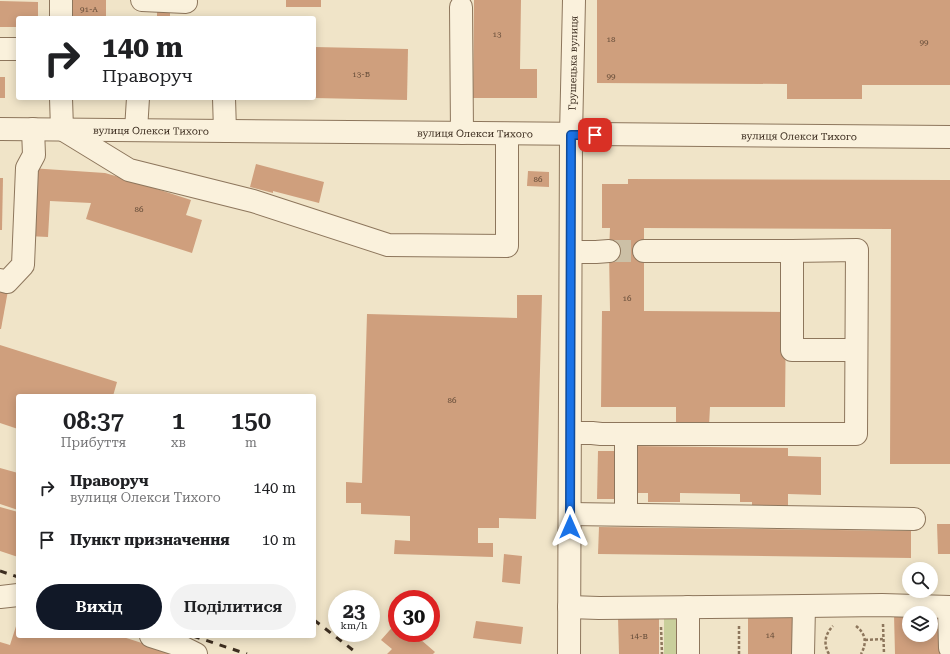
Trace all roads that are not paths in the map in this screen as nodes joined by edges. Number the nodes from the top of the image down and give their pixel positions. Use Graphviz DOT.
graph roads {
  1 [pos="61,0"];
  2 [pos="142,0"];
  3 [pos="574,0"];
  4 [pos="186,2"];
  5 [pos="461,7"];
  6 [pos="61,16"];
  7 [pos="142,16"];
  8 [pos="0,49"];
  9 [pos="16,49"];
  10 [pos="61,100"];
  11 [pos="138,100"];
  12 [pos="224,100"];
  13 [pos="0,129"];
  14 [pos="33,129"];
  15 [pos="62,130"];
  16 [pos="136,130"];
  17 [pos="224,131"];
  18 [pos="462,134"];
  19 [pos="507,134"];
  20 [pos="571,135"];
  21 [pos="950,138"];
  22 [pos="609,251"];
  23 [pos="644,251"];
  24 [pos="792,251"];
  25 [pos="571,252"];
  26 [pos="0,280"];
  27 [pos="856,350"];
  28 [pos="570,432"];
  29 [pos="626,434"];
  30 [pos="570,514"];
  31 [pos="626,514"];
  32 [pos="914,519"];
  33 [pos="16,595"];
  34 [pos="0,597"];
  35 [pos="804,606"];
  36 [pos="569,607"];
  37 [pos="688,607"];
  38 [pos="949,607"];
  39 [pos="157,638"];
  40 [pos="950,648"];
  41 [pos="196,654"];
  42 [pos="569,654"];
  43 [pos="688,654"];
  44 [pos="804,654"];
  1 -- 6 [label="street"];
  2 -- 4 [label="street"];
  2 -- 7 [label="street"];
  3 -- 20 [label="street, Грушецька вулиця"];
  5 -- 18 [label="street"];
  8 -- 9 [label="street"];
  10 -- 15 [label="street"];
  11 -- 16 [label="street"];
  12 -- 17 [label="street"];
  13 -- 14 [label="street, вулиця Олекси Тихого"];
  14 -- 15 [label="street, вулиця Олекси Тихого"];
  14 -- 26 [label="street"];
  15 -- 16 [label="street, вулиця Олекси Тихого"];
  15 -- 19 [label="street"];
  16 -- 17 [label="street, вулиця Олекси Тихого"];
  17 -- 18 [label="street, вулиця Олекси Тихого"];
  18 -- 19 [label="street, вулиця Олекси Тихого"];
  19 -- 20 [label="street, вулиця Олекси Тихого"];
  20 -- 21 [label="street, вулиця Олекси Тихого"];
  20 -- 25 [label="street, Грушецька вулиця"];
  22 -- 25 [label="street"];
  23 -- 24 [label="street"];
  24 -- 27 [label="street"];
  24 -- 27 [label="street"];
  25 -- 28 [label="street, Грушецька вулиця"];
  27 -- 29 [label="street"];
  28 -- 29 [label="street"];
  28 -- 30 [label="street, Грушецька вулиця"];
  29 -- 31 [label="street"];
  30 -- 31 [label="street"];
  30 -- 36 [label="street, Грушецька вулиця"];
  31 -- 32 [label="street"];
  33 -- 34 [label="street"];
  35 -- 37 [label="street"];
  35 -- 38 [label="street"];
  35 -- 44 [label="street"];
  36 -- 37 [label="street"];
  36 -- 42 [label="street, Грушецька вулиця"];
  37 -- 43 [label="street"];
  38 -- 40 [label="street"];
  39 -- 41 [label="street"];
}
